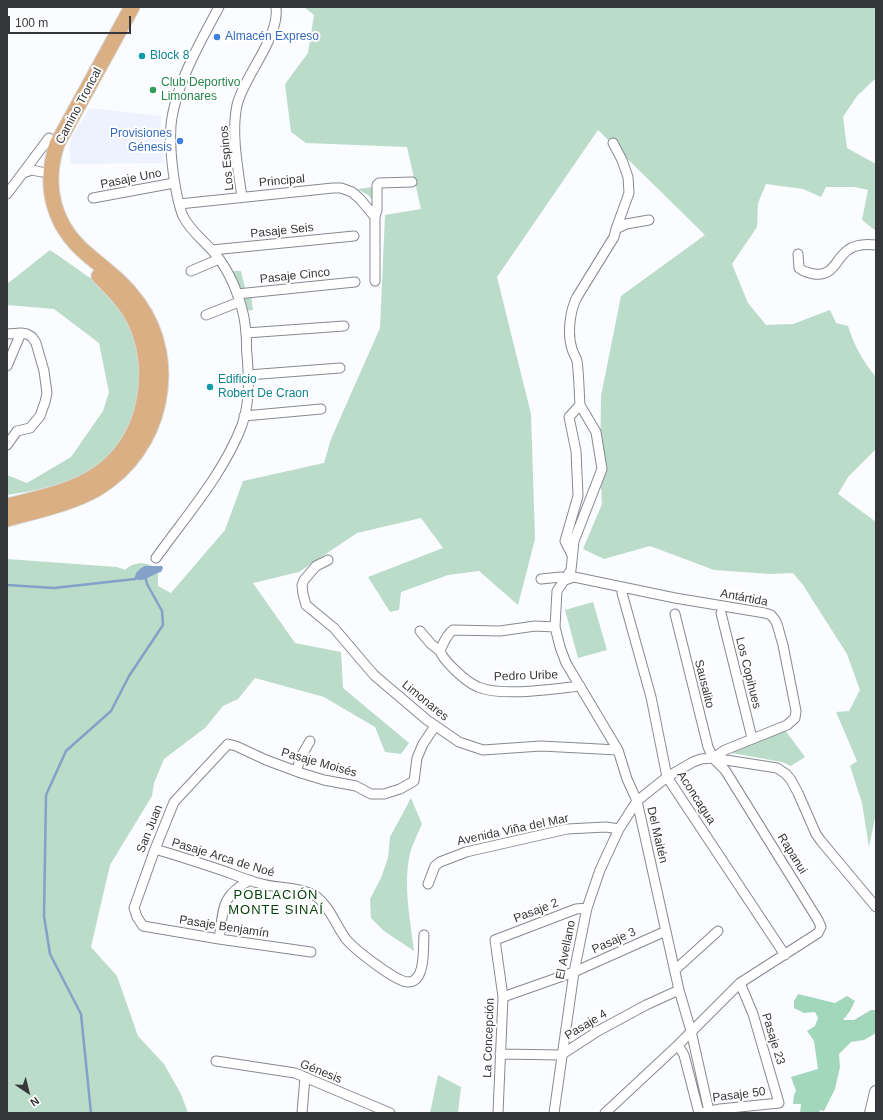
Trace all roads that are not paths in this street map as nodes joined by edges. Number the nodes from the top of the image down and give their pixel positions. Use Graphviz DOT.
graph roads {
  1 [pos="121,7"];
  2 [pos="132,7"];
  3 [pos="219,7"];
  4 [pos="276,7"];
  5 [pos="49,138"];
  6 [pos="613,143"];
  7 [pos="41,172"];
  8 [pos="23,173"];
  9 [pos="412,182"];
  10 [pos="174,183"];
  11 [pos="7,194"];
  12 [pos="242,197"];
  13 [pos="93,198"];
  14 [pos="179,204"];
  15 [pos="375,217"];
  16 [pos="649,220"];
  17 [pos="616,229"];
  18 [pos="354,236"];
  19 [pos="876,245"];
  20 [pos="212,250"];
  21 [pos="798,254"];
  22 [pos="219,259"];
  23 [pos="191,271"];
  24 [pos="375,281"];
  25 [pos="355,282"];
  26 [pos="238,298"];
  27 [pos="206,315"];
  28 [pos="344,326"];
  29 [pos="21,333"];
  30 [pos="246,333"];
  31 [pos="7,334"];
  32 [pos="7,366"];
  33 [pos="340,368"];
  34 [pos="248,375"];
  35 [pos="580,405"];
  36 [pos="321,409"];
  37 [pos="244,416"];
  38 [pos="7,445"];
  39 [pos="7,506"];
  40 [pos="7,519"];
  41 [pos="572,555"];
  42 [pos="156,558"];
  43 [pos="328,560"];
  44 [pos="541,579"];
  45 [pos="565,580"];
  46 [pos="623,588"];
  47 [pos="722,613"];
  48 [pos="675,614"];
  49 [pos="556,627"];
  50 [pos="420,631"];
  51 [pos="440,651"];
  52 [pos="580,686"];
  53 [pos="436,726"];
  54 [pos="752,738"];
  55 [pos="310,740"];
  56 [pos="228,744"];
  57 [pos="618,750"];
  58 [pos="713,758"];
  59 [pos="296,771"];
  60 [pos="667,777"];
  61 [pos="637,801"];
  62 [pos="619,829"];
  63 [pos="154,849"];
  64 [pos="250,880"];
  65 [pos="428,884"];
  66 [pos="876,907"];
  67 [pos="587,908"];
  68 [pos="136,917"];
  69 [pos="666,931"];
  70 [pos="718,931"];
  71 [pos="424,935"];
  72 [pos="219,939"];
  73 [pos="495,940"];
  74 [pos="312,952"];
  75 [pos="785,956"];
  76 [pos="675,970"];
  77 [pos="574,972"];
  78 [pos="740,983"];
  79 [pos="679,990"];
  80 [pos="503,997"];
  81 [pos="691,1031"];
  82 [pos="678,1045"];
  83 [pos="500,1054"];
  84 [pos="561,1055"];
  85 [pos="216,1061"];
  86 [pos="305,1078"];
  87 [pos="876,1092"];
  88 [pos="779,1103"];
  89 [pos="703,1112"];
  90 [pos="870,1112"];
  91 [pos="302,1113"];
  92 [pos="390,1113"];
  93 [pos="498,1113"];
  94 [pos="554,1113"];
  95 [pos="605,1113"];
  1 -- 5 [label="main road, Camino Troncal"];
  2 -- 40 [label="main road, Camino Troncal"];
  3 -- 10 [label="street"];
  4 -- 12 [label="street, Los Espinos"];
  5 -- 7 [label="main road, Camino Troncal"];
  5 -- 8 [label="street"];
  6 -- 17 [label="street"];
  7 -- 8 [label="street"];
  7 -- 39 [label="main road, Camino Troncal"];
  8 -- 11 [label="street"];
  9 -- 15 [label="street"];
  10 -- 13 [label="street, Pasaje Uno"];
  10 -- 14 [label="street"];
  12 -- 14 [label="street, Principal"];
  12 -- 15 [label="street, Principal"];
  14 -- 20 [label="street"];
  15 -- 24 [label="street"];
  16 -- 17 [label="street"];
  17 -- 35 [label="street"];
  18 -- 20 [label="street, Pasaje Seis"];
  19 -- 21 [label="street"];
  20 -- 22 [label="street"];
  22 -- 23 [label="street"];
  22 -- 26 [label="street"];
  25 -- 26 [label="street, Pasaje Cinco"];
  26 -- 27 [label="street, Pasaje Cinco"];
  26 -- 30 [label="street"];
  28 -- 30 [label="street"];
  29 -- 31 [label="street"];
  29 -- 32 [label="street"];
  29 -- 38 [label="street"];
  30 -- 34 [label="street"];
  33 -- 34 [label="street"];
  34 -- 37 [label="street"];
  35 -- 41 [label="street"];
  35 -- 41 [label="street, Del Maitén"];
  36 -- 37 [label="street"];
  37 -- 42 [label="street"];
  41 -- 45 [label="street, Del Maitén"];
  43 -- 53 [label="street, Limonares"];
  44 -- 45 [label="street, Antártida"];
  45 -- 46 [label="street, Antártida"];
  45 -- 49 [label="street, Del Maitén"];
  46 -- 54 [label="street, Antártida"];
  46 -- 60 [label="street, Aconcagua"];
  47 -- 54 [label="street, Los Copihues"];
  48 -- 58 [label="street, Sausalito"];
  49 -- 51 [label="street"];
  49 -- 52 [label="street, Del Maitén"];
  50 -- 51 [label="street, Pedro Uribe"];
  51 -- 52 [label="street, Pedro Uribe"];
  52 -- 57 [label="street, Del Maitén"];
  53 -- 57 [label="street, Limonares"];
  53 -- 59 [label="street, Pasaje Moisés"];
  54 -- 58 [label="street, Antártida"];
  55 -- 59 [label="street"];
  56 -- 59 [label="street, Pasaje Moisés"];
  56 -- 63 [label="street, San Juan"];
  57 -- 61 [label="street, Del Maitén"];
  58 -- 60 [label="street"];
  58 -- 66 [label="street"];
  58 -- 75 [label="street, Rapanui"];
  60 -- 61 [label="street"];
  60 -- 75 [label="street, Aconcagua"];
  61 -- 62 [label="street, El Avellano"];
  61 -- 69 [label="street, Del Maitén"];
  62 -- 65 [label="street, Avenida Viña del Mar"];
  62 -- 67 [label="street, El Avellano"];
  63 -- 64 [label="street, Pasaje Arca de Noé"];
  63 -- 68 [label="street, San Juan"];
  64 -- 71 [label="street, Pasaje Arca de Noé"];
  64 -- 72 [label="street"];
  67 -- 73 [label="street, Pasaje 2"];
  67 -- 77 [label="street, El Avellano"];
  68 -- 72 [label="street, Pasaje Benjamín"];
  69 -- 76 [label="street, Del Maitén"];
  69 -- 77 [label="street, Pasaje 3"];
  70 -- 76 [label="street"];
  72 -- 74 [label="street, Pasaje Benjamín"];
  73 -- 80 [label="street, La Concepción"];
  75 -- 78 [label="street, Rapanui"];
  76 -- 79 [label="street, Del Maitén"];
  77 -- 80 [label="street, Pasaje 3"];
  77 -- 84 [label="street, El Avellano"];
  78 -- 81 [label="street, Rapanui"];
  78 -- 88 [label="street, Pasaje 23"];
  79 -- 81 [label="street, Del Maitén"];
  79 -- 84 [label="street, Pasaje 4"];
  80 -- 83 [label="street, La Concepción"];
  81 -- 82 [label="street"];
  81 -- 89 [label="street, Del Maitén"];
  82 -- 89 [label="street"];
  82 -- 95 [label="street"];
  83 -- 84 [label="street, Pasaje 4"];
  83 -- 93 [label="street, La Concepción"];
  84 -- 94 [label="street, El Avellano"];
  85 -- 86 [label="street, Génesis"];
  86 -- 91 [label="street"];
  86 -- 92 [label="street, Génesis"];
  87 -- 90 [label="street"];
  88 -- 89 [label="street, Pasaje 50"];
}
